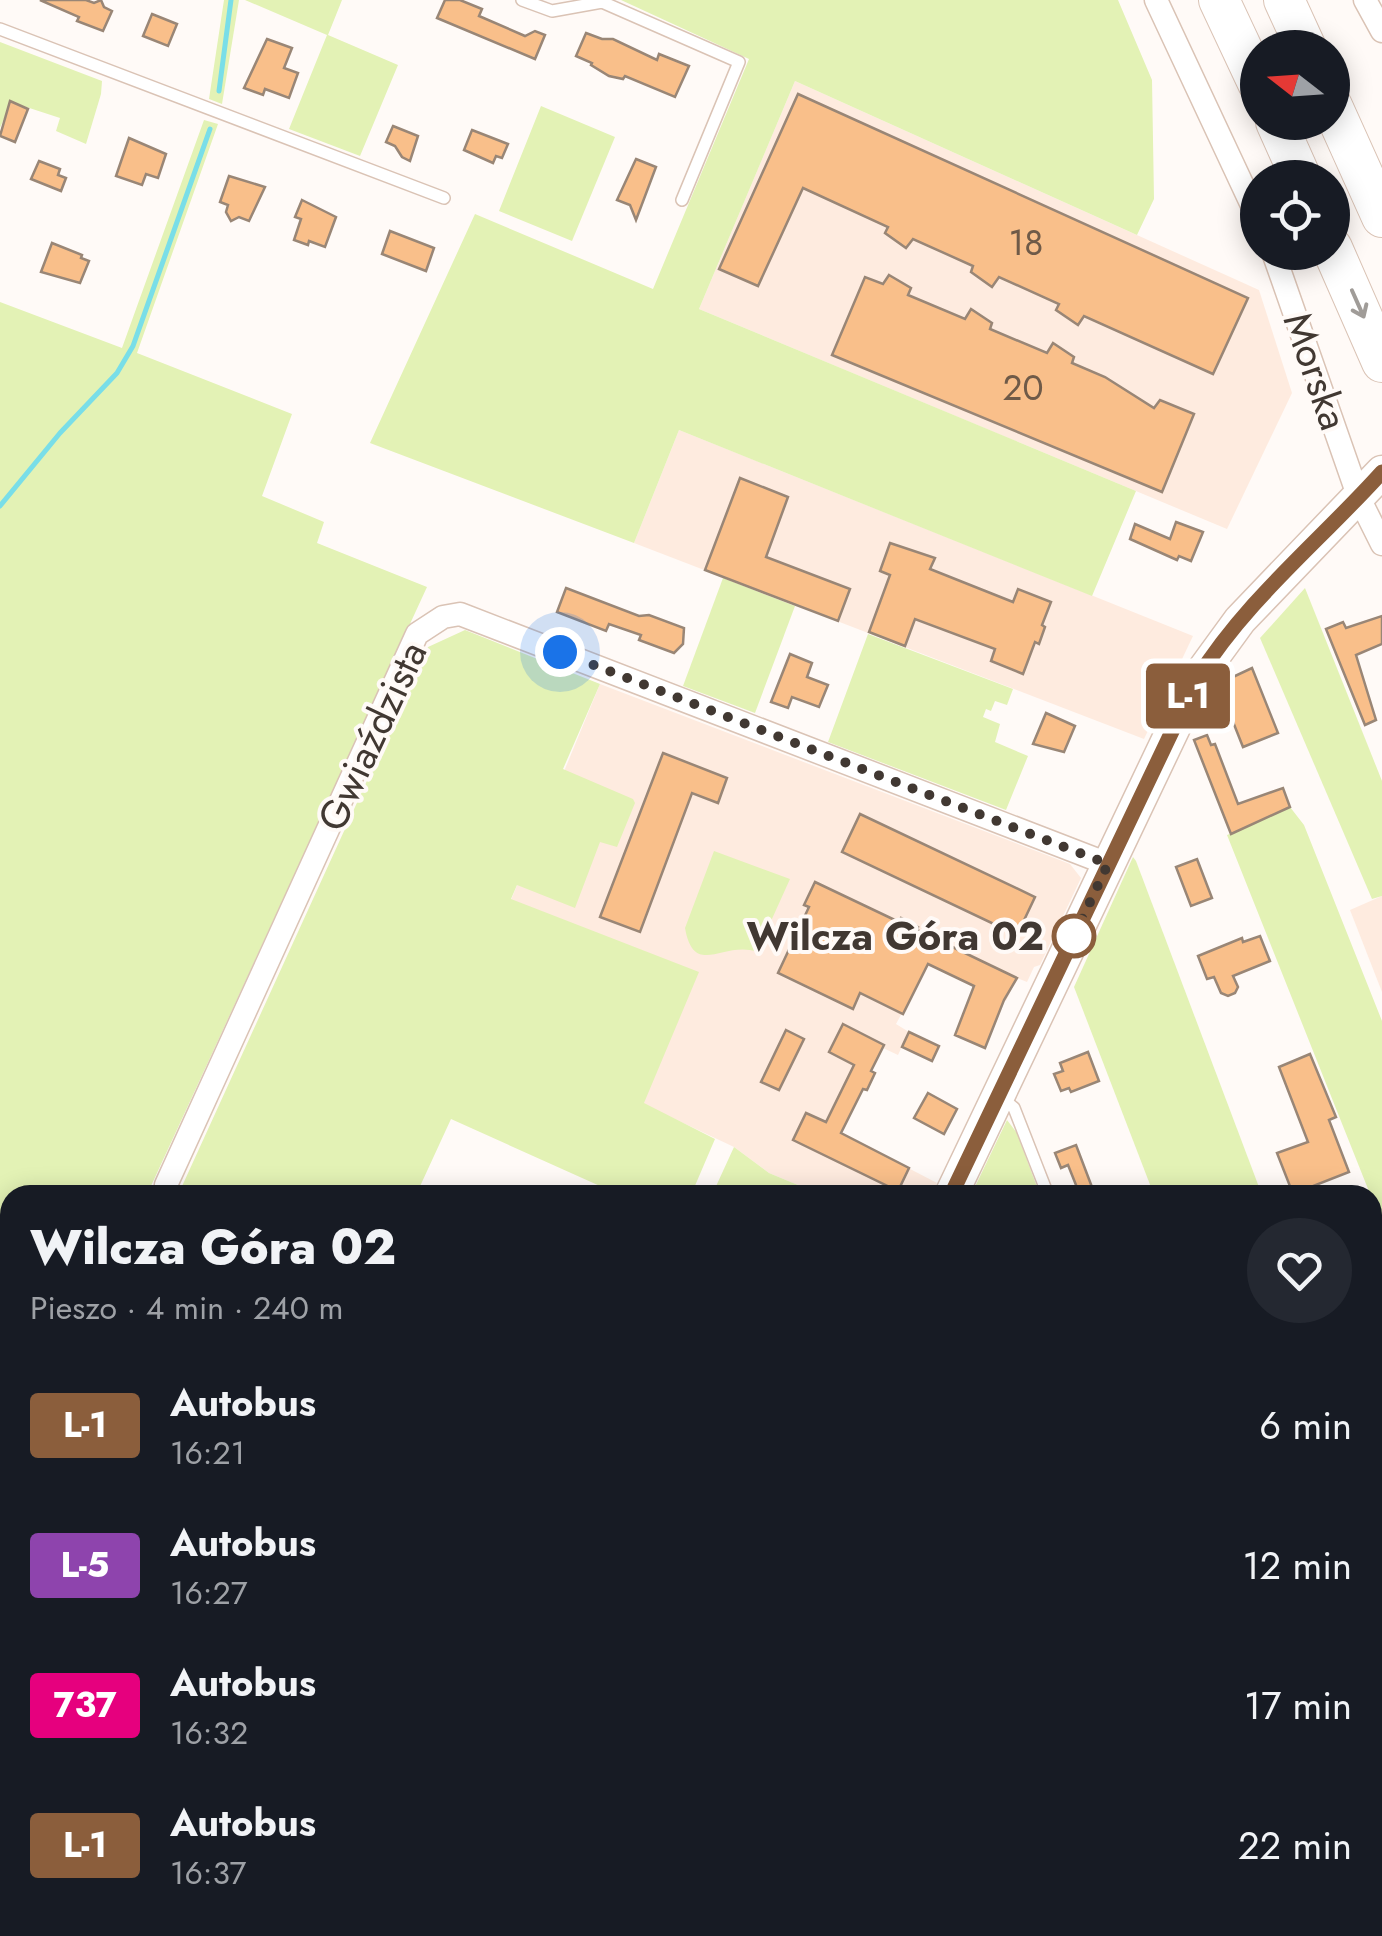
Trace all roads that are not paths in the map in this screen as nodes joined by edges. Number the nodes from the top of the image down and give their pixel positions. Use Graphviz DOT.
graph roads {
  1 [pos="522,0"];
  2 [pos="1156,0"];
  3 [pos="1219,0"];
  4 [pos="1284,0"];
  5 [pos="1365,0"];
  6 [pos="0,29"];
  7 [pos="1298,30"];
  8 [pos="1382,31"];
  9 [pos="1240,45"];
  10 [pos="1347,140"];
  11 [pos="1240,180"];
  12 [pos="444,198"];
  13 [pos="682,200"];
  14 [pos="1382,217"];
  15 [pos="1280,270"];
  16 [pos="1342,270"];
  17 [pos="1382,362"];
  18 [pos="1382,472"];
  19 [pos="1358,498"];
  20 [pos="1382,544"];
  21 [pos="1108,864"];
  22 [pos="999,1096"];
  23 [pos="166,1185"];
  24 [pos="956,1185"];
  25 [pos="1044,1185"];
  1 -- 13 [label="lane"];
  2 -- 11 [label="street"];
  3 -- 9 [label="highway"];
  4 -- 7 [label="highway"];
  5 -- 8 [label="street"];
  6 -- 12 [label="lane"];
  10 -- 14 [label="highway"];
  15 -- 19 [label="street, Morska"];
  16 -- 17 [label="highway, one-way"];
  18 -- 19 [label="street"];
  19 -- 20 [label="street, Morska"];
  19 -- 21 [label="street"];
  21 -- 22 [label="street"];
  21 -- 23 [label="street, Gwiaździsta"];
  22 -- 24 [label="street"];
  22 -- 25 [label="lane"];
}
